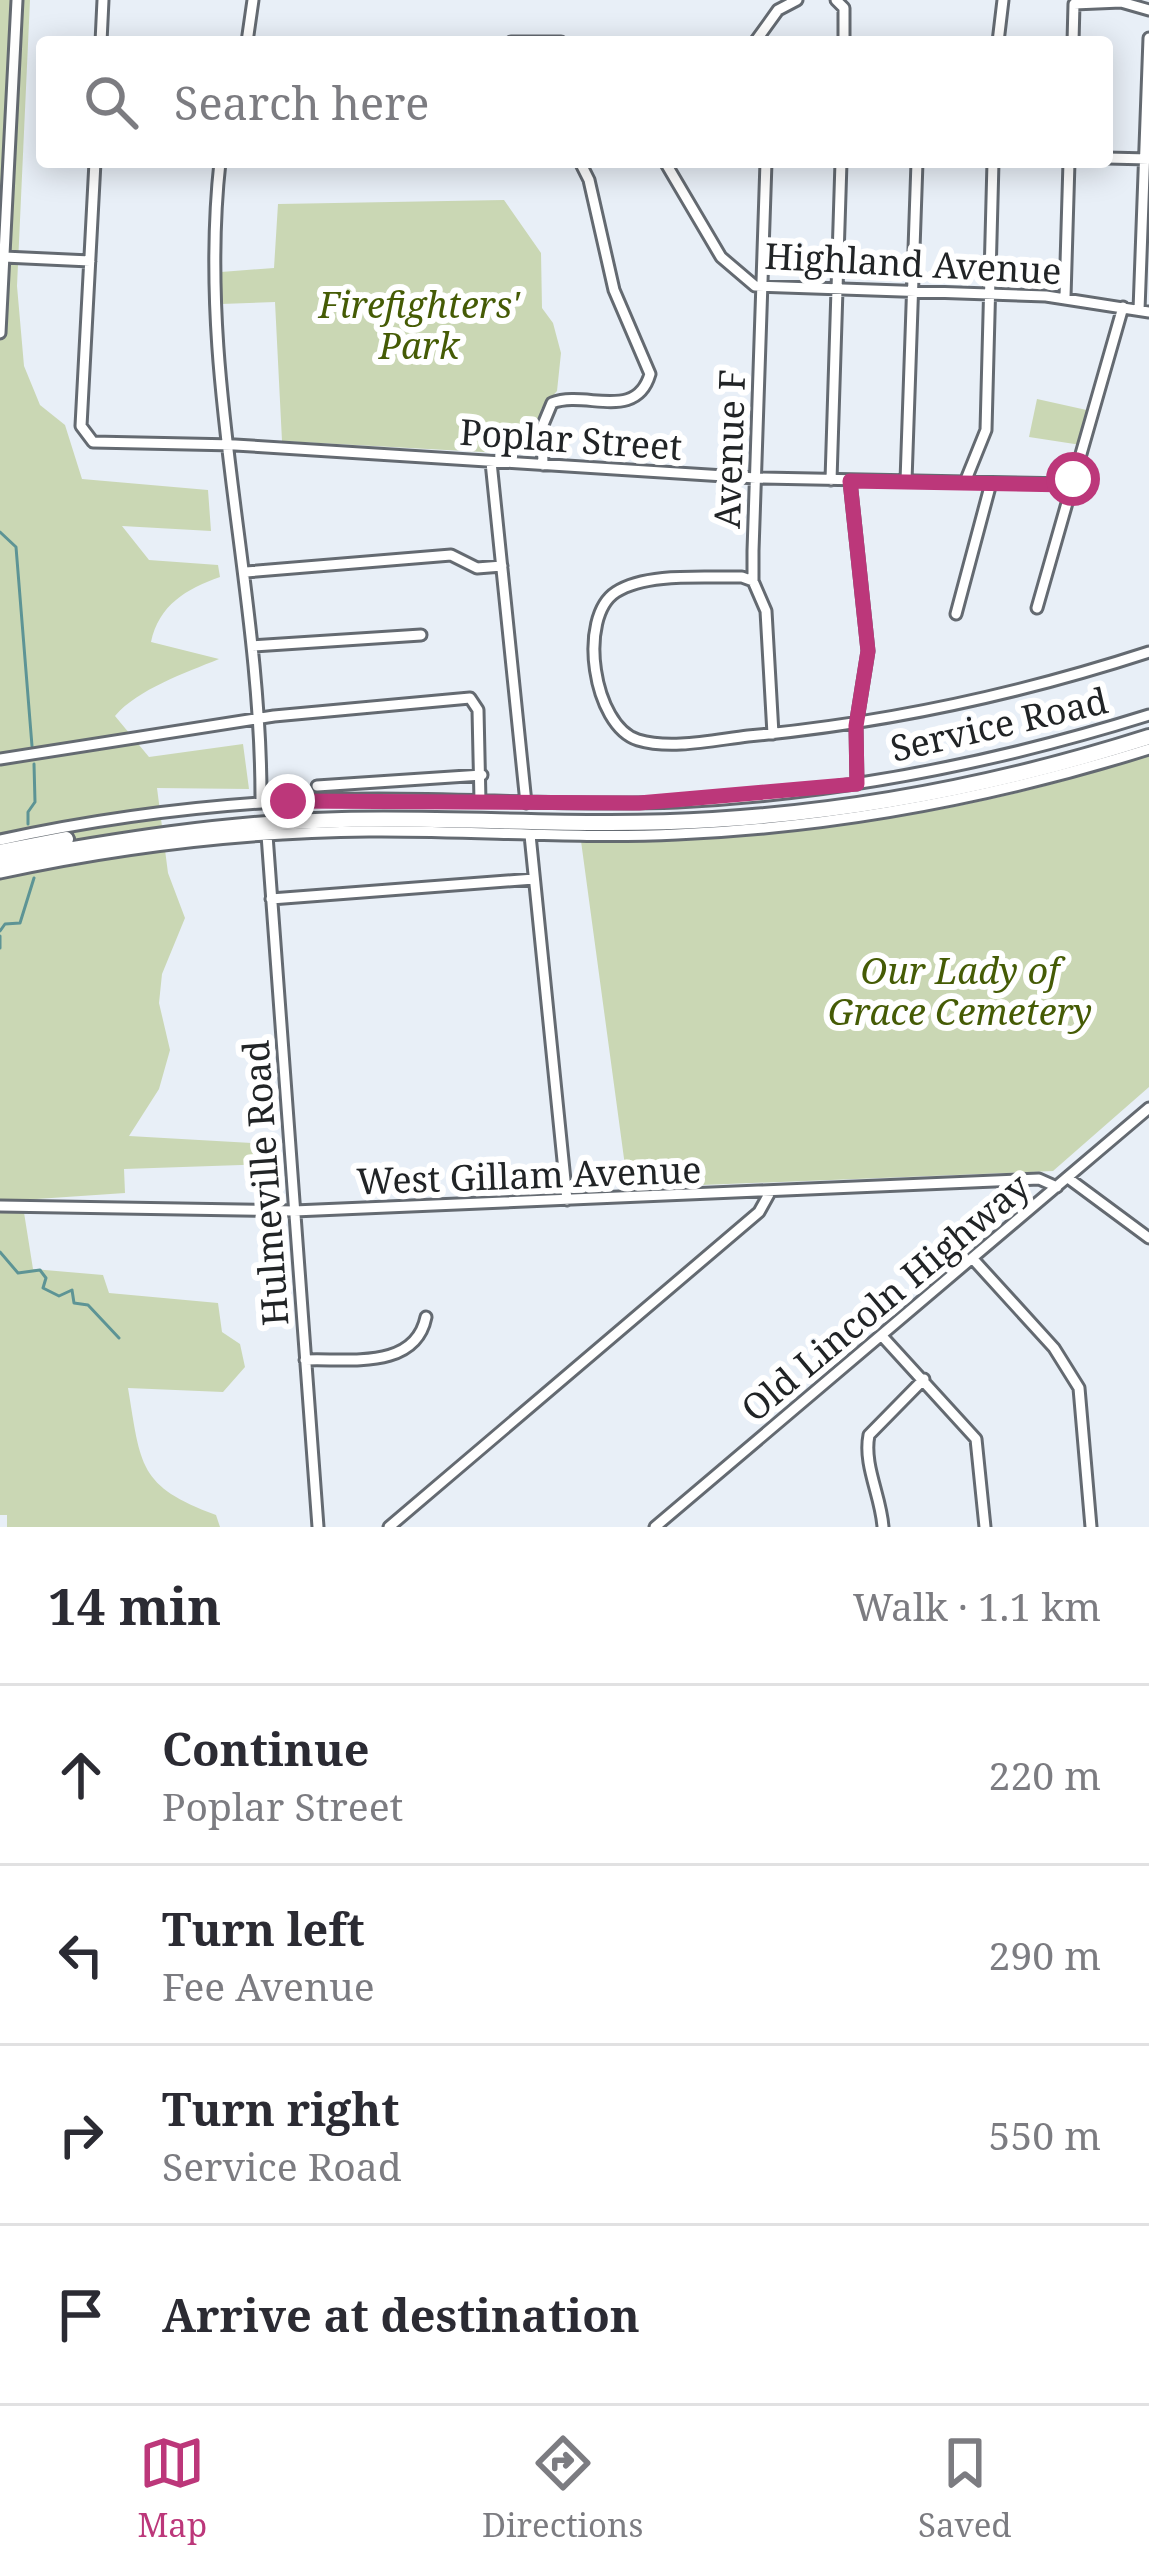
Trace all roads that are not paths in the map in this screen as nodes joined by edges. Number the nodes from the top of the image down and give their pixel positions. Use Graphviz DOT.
graph roads {
  1 [pos="17,0"];
  2 [pos="104,0"];
  3 [pos="254,0"];
  4 [pos="797,0"];
  5 [pos="1003,0"];
  6 [pos="838,1"];
  7 [pos="1072,2"];
  8 [pos="1149,10"];
  9 [pos="0,31"];
  10 [pos="16,32"];
  11 [pos="101,36"];
  12 [pos="248,36"];
  13 [pos="759,36"];
  14 [pos="843,36"];
  15 [pos="999,36"];
  16 [pos="1073,36"];
  17 [pos="1149,38"];
  18 [pos="0,65"];
  19 [pos="14,65"];
  20 [pos="5,151"];
  21 [pos="1113,158"];
  22 [pos="1147,159"];
  23 [pos="94,168"];
  24 [pos="220,168"];
  25 [pos="583,168"];
  26 [pos="669,168"];
  27 [pos="766,168"];
  28 [pos="841,168"];
  29 [pos="917,168"];
  30 [pos="993,168"];
  31 [pos="1069,168"];
  32 [pos="1147,234"];
  33 [pos="4,257"];
  34 [pos="90,261"];
  35 [pos="761,287"];
  36 [pos="837,291"];
  37 [pos="913,292"];
  38 [pos="989,294"];
  39 [pos="1065,297"];
  40 [pos="1123,307"];
  41 [pos="1144,311"];
  42 [pos="0,333"];
  43 [pos="225,445"];
  44 [pos="491,462"];
  45 [pos="543,465"];
  46 [pos="756,478"];
  47 [pos="831,480"];
  48 [pos="850,481"];
  49 [pos="906,482"];
  50 [pos="965,482"];
  51 [pos="991,483"];
  52 [pos="1071,484"];
  53 [pos="502,566"];
  54 [pos="246,572"];
  55 [pos="753,581"];
  56 [pos="1037,608"];
  57 [pos="956,614"];
  58 [pos="421,635"];
  59 [pos="252,646"];
  60 [pos="1149,652"];
  61 [pos="1149,715"];
  62 [pos="258,718"];
  63 [pos="856,726"];
  64 [pos="1149,727"];
  65 [pos="773,734"];
  66 [pos="1149,736"];
  67 [pos="1149,749"];
  68 [pos="0,759"];
  69 [pos="482,775"];
  70 [pos="857,784"];
  71 [pos="317,786"];
  72 [pos="480,801"];
  73 [pos="261,803"];
  74 [pos="526,803"];
  75 [pos="267,835"];
  76 [pos="530,835"];
  77 [pos="0,840"];
  78 [pos="2,861"];
  79 [pos="534,879"];
  80 [pos="271,899"];
  81 [pos="1149,1108"];
  82 [pos="1068,1178"];
  83 [pos="1057,1187"];
  84 [pos="769,1194"];
  85 [pos="566,1200"];
  86 [pos="0,1206"];
  87 [pos="294,1211"];
  88 [pos="1149,1238"];
  89 [pos="973,1259"];
  90 [pos="426,1317"];
  91 [pos="882,1336"];
  92 [pos="305,1360"];
  93 [pos="924,1379"];
  94 [pos="318,1527"];
  95 [pos="389,1527"];
  96 [pos="655,1527"];
  97 [pos="883,1527"];
  98 [pos="986,1527"];
  99 [pos="1091,1527"];
  1 -- 10 [label="street"];
  2 -- 11 [label="street"];
  3 -- 12 [label="street"];
  4 -- 13 [label="street"];
  5 -- 15 [label="street"];
  6 -- 14 [label="street"];
  7 -- 8 [label="street"];
  7 -- 16 [label="street"];
  9 -- 10 [label="street"];
  10 -- 19 [label="street"];
  17 -- 22 [label="street"];
  18 -- 19 [label="street"];
  19 -- 20 [label="street"];
  20 -- 33 [label="street"];
  21 -- 22 [label="street"];
  22 -- 32 [label="street"];
  23 -- 34 [label="street"];
  24 -- 43 [label="street"];
  25 -- 45 [label="street"];
  26 -- 35 [label="street, Highland Avenue"];
  27 -- 35 [label="street, Avenue F"];
  28 -- 36 [label="street"];
  29 -- 37 [label="street"];
  30 -- 38 [label="street"];
  31 -- 39 [label="street"];
  32 -- 41 [label="street"];
  33 -- 34 [label="street"];
  33 -- 42 [label="street"];
  34 -- 43 [label="street, Poplar Street"];
  35 -- 36 [label="street, Highland Avenue"];
  35 -- 46 [label="street, Avenue F"];
  36 -- 37 [label="street, Highland Avenue"];
  36 -- 47 [label="street"];
  37 -- 38 [label="street, Highland Avenue"];
  37 -- 49 [label="street"];
  38 -- 39 [label="street, Highland Avenue"];
  38 -- 50 [label="street"];
  39 -- 40 [label="street, Highland Avenue"];
  40 -- 41 [label="street, Highland Avenue"];
  40 -- 52 [label="street"];
  43 -- 44 [label="street, Poplar Street"];
  43 -- 54 [label="street"];
  44 -- 45 [label="street, Poplar Street"];
  44 -- 53 [label="street"];
  45 -- 46 [label="street, Poplar Street"];
  46 -- 47 [label="street, Poplar Street"];
  46 -- 55 [label="street, Avenue F"];
  47 -- 48 [label="street, Poplar Street"];
  48 -- 49 [label="street, Poplar Street"];
  48 -- 63 [label="street"];
  49 -- 50 [label="street, Poplar Street"];
  50 -- 51 [label="street, Poplar Street"];
  51 -- 52 [label="street, Poplar Street"];
  51 -- 57 [label="street"];
  52 -- 56 [label="street"];
  53 -- 54 [label="street"];
  53 -- 74 [label="street"];
  54 -- 59 [label="street"];
  55 -- 65 [label="street, Avenue F"];
  55 -- 65 [label="street"];
  58 -- 59 [label="street"];
  59 -- 62 [label="street"];
  60 -- 63 [label="street"];
  61 -- 70 [label="street, Service Road"];
  62 -- 68 [label="street"];
  62 -- 69 [label="street"];
  62 -- 73 [label="street"];
  63 -- 65 [label="street"];
  63 -- 70 [label="street"];
  64 -- 78 [label="highway"];
  66 -- 78 [label="highway"];
  67 -- 76 [label="street, Service Road"];
  69 -- 71 [label="street"];
  69 -- 72 [label="street"];
  70 -- 74 [label="street, Service Road"];
  72 -- 73 [label="street, Service Road"];
  72 -- 74 [label="street, Service Road"];
  73 -- 77 [label="street, Service Road"];
  75 -- 76 [label="street, Service Road"];
  75 -- 78 [label="street, Service Road"];
  75 -- 80 [label="street, Hulmeville Road"];
  76 -- 79 [label="street"];
  79 -- 80 [label="street"];
  79 -- 85 [label="street"];
  80 -- 87 [label="street, Hulmeville Road"];
  81 -- 82 [label="street, Old Lincoln Highway"];
  82 -- 83 [label="street, Old Lincoln Highway"];
  82 -- 88 [label="street"];
  83 -- 84 [label="street, West Gillam Avenue"];
  83 -- 89 [label="street, Old Lincoln Highway"];
  84 -- 85 [label="street, West Gillam Avenue"];
  84 -- 95 [label="street"];
  85 -- 87 [label="street, West Gillam Avenue"];
  86 -- 87 [label="street, West Gillam Avenue"];
  87 -- 92 [label="street, Hulmeville Road"];
  89 -- 91 [label="street, Old Lincoln Highway"];
  89 -- 99 [label="street"];
  90 -- 92 [label="street"];
  91 -- 93 [label="street"];
  91 -- 96 [label="street, Old Lincoln Highway"];
  92 -- 94 [label="street, Hulmeville Road"];
  93 -- 97 [label="street"];
  93 -- 98 [label="street"];
}
